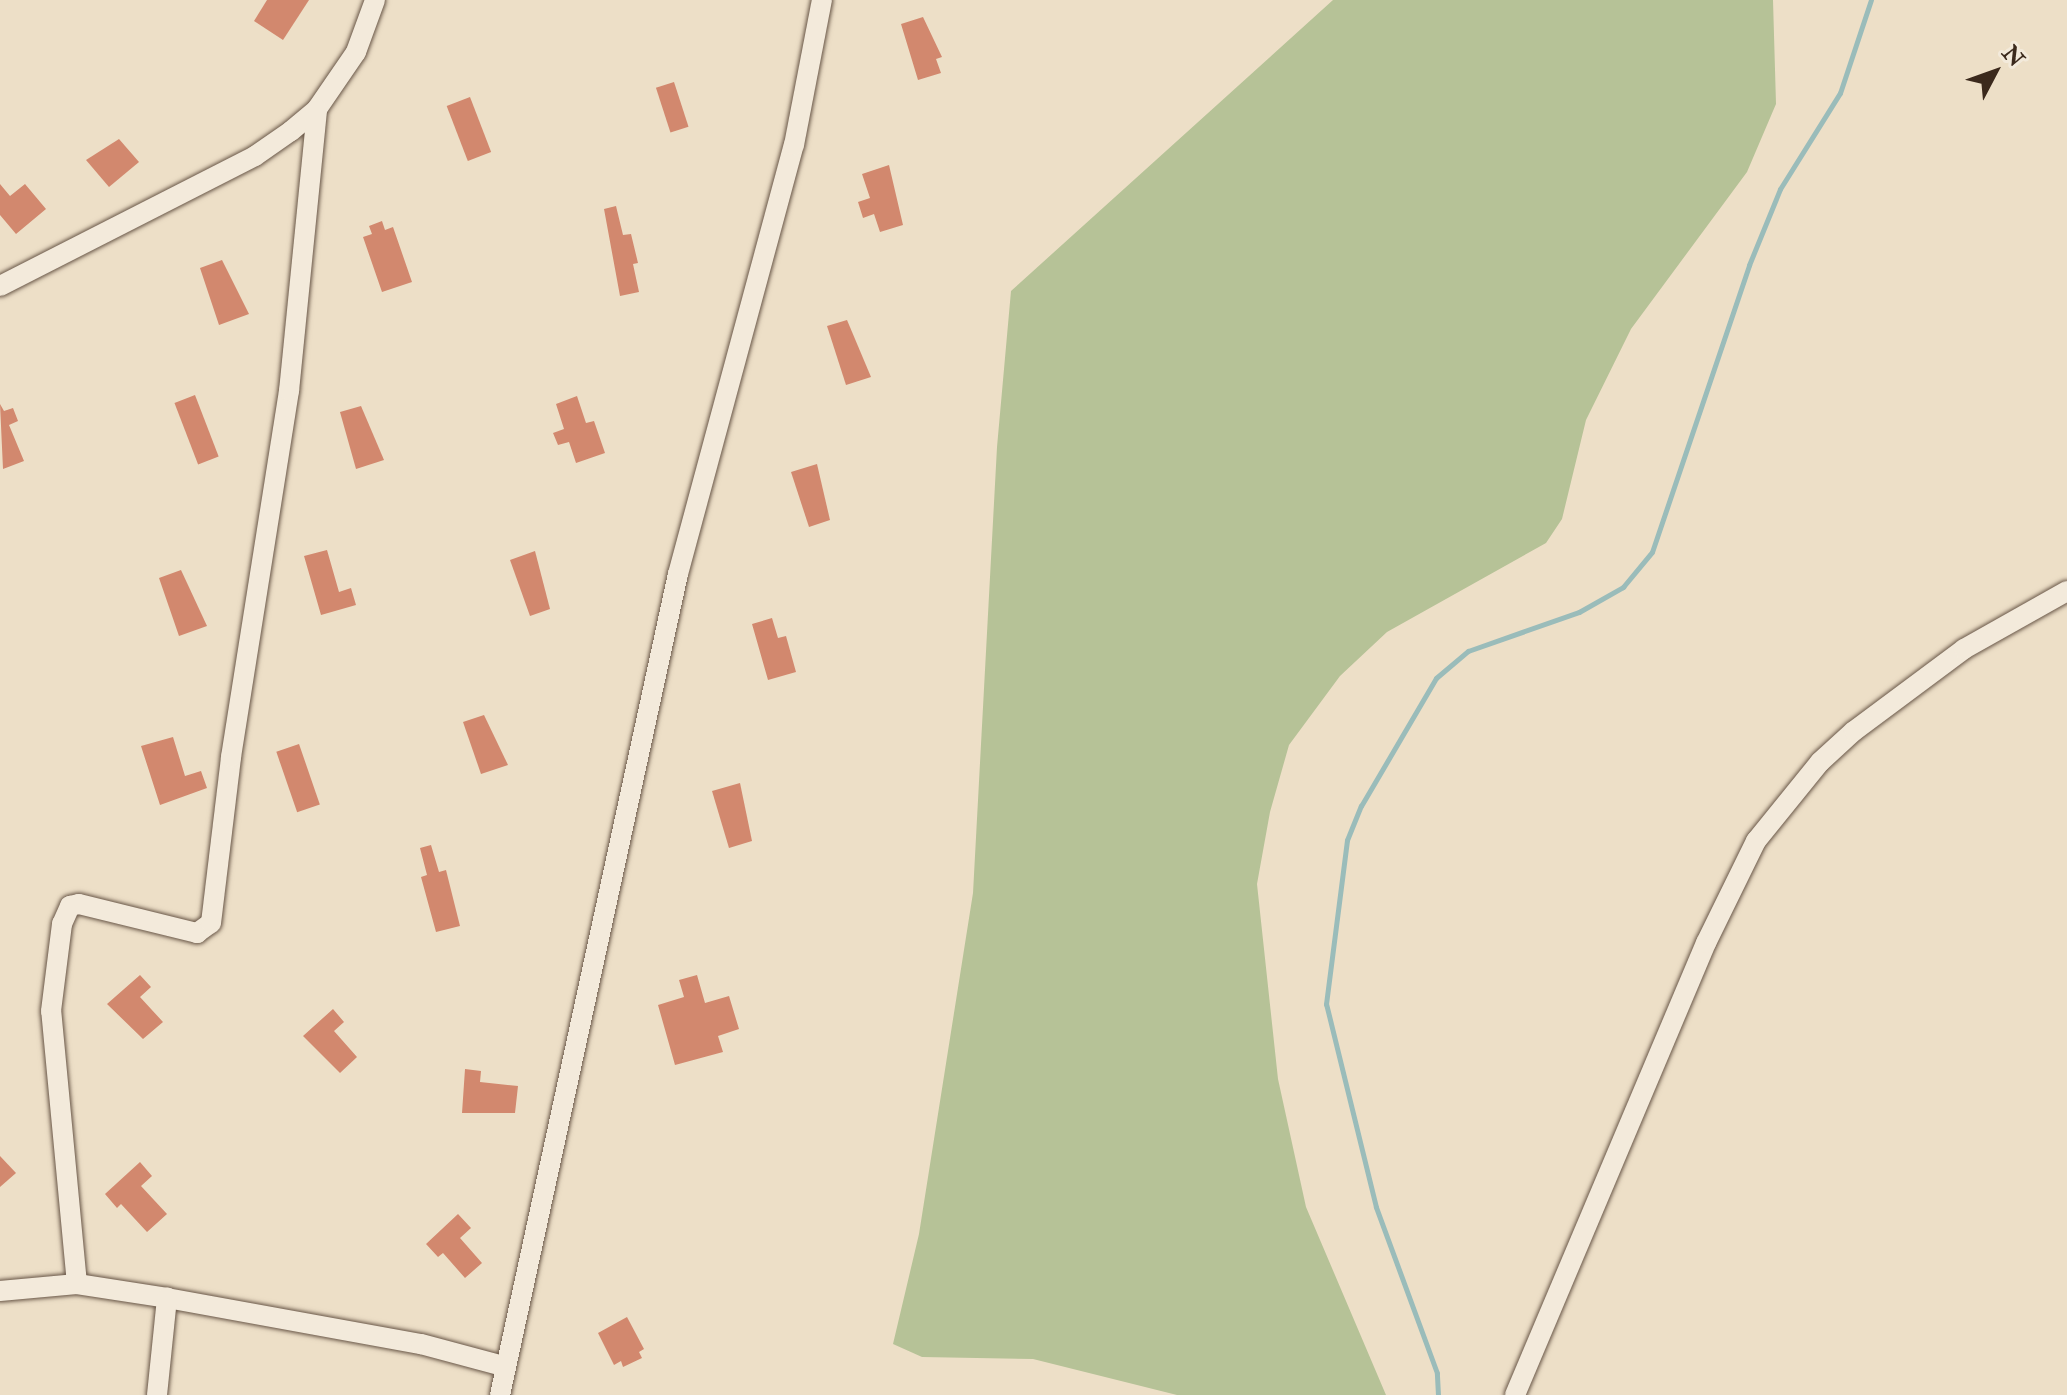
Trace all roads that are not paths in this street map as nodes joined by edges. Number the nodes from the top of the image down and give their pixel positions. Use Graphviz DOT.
graph roads {
  1 [pos="375,0"];
  2 [pos="822,0"];
  3 [pos="317,109"];
  4 [pos="0,286"];
  5 [pos="2067,591"];
  6 [pos="77,1284"];
  7 [pos="0,1291"];
  8 [pos="167,1298"];
  9 [pos="503,1366"];
  10 [pos="157,1395"];
  11 [pos="500,1395"];
  12 [pos="1515,1395"];
  1 -- 3 [label="street"];
  2 -- 9 [label="street"];
  3 -- 4 [label="street"];
  3 -- 6 [label="street"];
  5 -- 12 [label="street"];
  6 -- 7 [label="street"];
  6 -- 8 [label="street"];
  8 -- 9 [label="street"];
  8 -- 10 [label="street"];
  9 -- 11 [label="street"];
}
